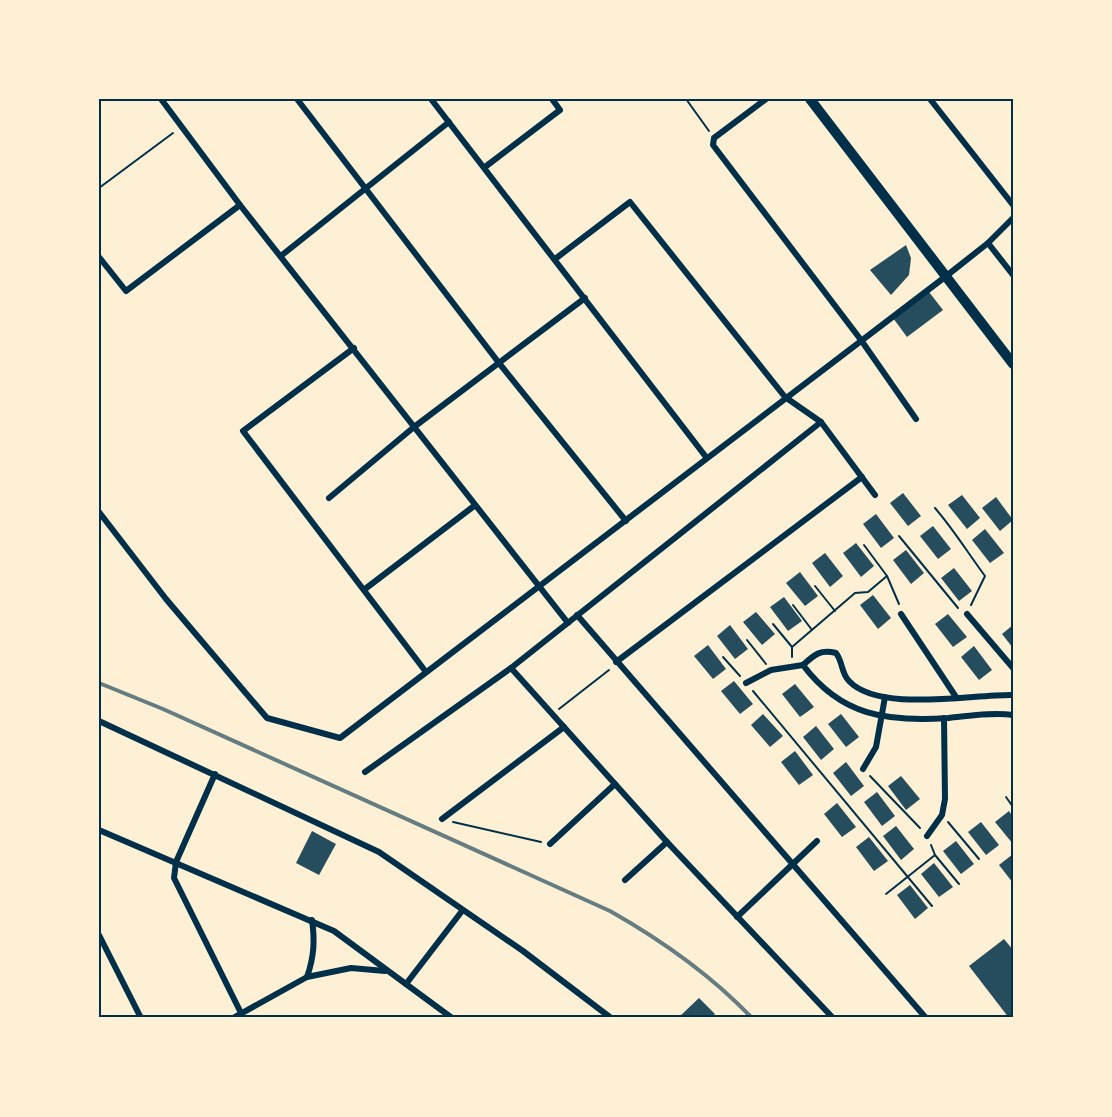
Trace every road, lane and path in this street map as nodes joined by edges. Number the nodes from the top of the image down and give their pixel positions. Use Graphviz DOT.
graph roads {
  1 [pos="161,99"];
  2 [pos="297,99"];
  3 [pos="430,99"];
  4 [pos="552,99"];
  5 [pos="686,99"];
  6 [pos="766,99"];
  7 [pos="810,99"];
  8 [pos="930,99"];
  9 [pos="449,122"];
  10 [pos="182,126"];
  11 [pos="714,138"];
  12 [pos="485,167"];
  13 [pos="99,188"];
  14 [pos="367,190"];
  15 [pos="1013,205"];
  16 [pos="240,206"];
  17 [pos="1013,218"];
  18 [pos="988,243"];
  19 [pos="282,255"];
  20 [pos="99,257"];
  21 [pos="555,259"];
  22 [pos="1013,275"];
  23 [pos="945,277"];
  24 [pos="585,298"];
  25 [pos="861,340"];
  26 [pos="354,348"];
  27 [pos="499,363"];
  28 [pos="1013,364"];
  29 [pos="785,397"];
  30 [pos="916,419"];
  31 [pos="821,422"];
  32 [pos="414,428"];
  33 [pos="706,458"];
  34 [pos="862,477"];
  35 [pos="875,495"];
  36 [pos="329,498"];
  37 [pos="474,506"];
  38 [pos="936,508"];
  39 [pos="99,512"];
  40 [pos="626,522"];
  41 [pos="898,536"];
  42 [pos="864,546"];
  43 [pos="887,576"];
  44 [pos="815,586"];
  45 [pos="539,587"];
  46 [pos="364,589"];
  47 [pos="793,605"];
  48 [pos="835,611"];
  49 [pos="901,614"];
  50 [pos="967,614"];
  51 [pos="577,615"];
  52 [pos="568,623"];
  53 [pos="773,624"];
  54 [pos="812,630"];
  55 [pos="747,640"];
  56 [pos="792,647"];
  57 [pos="723,657"];
  58 [pos="618,664"];
  59 [pos="803,665"];
  60 [pos="793,666"];
  61 [pos="511,668"];
  62 [pos="1013,668"];
  63 [pos="771,670"];
  64 [pos="426,672"];
  65 [pos="746,683"];
  66 [pos="1013,695"];
  67 [pos="885,697"];
  68 [pos="956,697"];
  69 [pos="552,715"];
  70 [pos="1013,715"];
  71 [pos="882,716"];
  72 [pos="944,718"];
  73 [pos="99,721"];
  74 [pos="564,727"];
  75 [pos="863,769"];
  76 [pos="365,772"];
  77 [pos="215,774"];
  78 [pos="615,784"];
  79 [pos="1006,797"];
  80 [pos="1013,807"];
  81 [pos="942,815"];
  82 [pos="442,819"];
  83 [pos="99,830"];
  84 [pos="927,836"];
  85 [pos="817,841"];
  86 [pos="667,842"];
  87 [pos="550,844"];
  88 [pos="935,855"];
  89 [pos="979,859"];
  90 [pos="176,862"];
  91 [pos="791,863"];
  92 [pos="909,877"];
  93 [pos="625,880"];
  94 [pos="959,884"];
  95 [pos="886,894"];
  96 [pos="932,906"];
  97 [pos="462,910"];
  98 [pos="737,916"];
  99 [pos="312,920"];
  100 [pos="99,935"];
  101 [pos="386,971"];
  102 [pos="307,977"];
  103 [pos="406,984"];
  104 [pos="241,1013"];
  105 [pos="141,1018"];
  106 [pos="233,1018"];
  107 [pos="452,1018"];
  108 [pos="611,1018"];
  109 [pos="723,1018"];
  110 [pos="730,1018"];
  111 [pos="833,1018"];
  112 [pos="926,1018"];
  1 -- 10 [label="street"];
  2 -- 14 [label="street"];
  3 -- 9 [label="street"];
  4 -- 12 [label="street"];
  5 -- 11 [label="path"];
  6 -- 11 [label="street"];
  7 -- 23 [label="main road"];
  8 -- 15 [label="street"];
  9 -- 12 [label="street"];
  9 -- 14 [label="street"];
  10 -- 13 [label="path"];
  10 -- 16 [label="street"];
  11 -- 25 [label="street"];
  12 -- 21 [label="street"];
  14 -- 19 [label="street"];
  14 -- 27 [label="street"];
  16 -- 19 [label="street"];
  16 -- 20 [label="street"];
  17 -- 18 [label="street"];
  18 -- 22 [label="street"];
  18 -- 23 [label="street"];
  19 -- 26 [label="street"];
  21 -- 24 [label="street"];
  21 -- 29 [label="street"];
  23 -- 25 [label="street"];
  23 -- 28 [label="main road"];
  24 -- 27 [label="street"];
  24 -- 33 [label="street"];
  25 -- 29 [label="street"];
  25 -- 30 [label="street"];
  26 -- 32 [label="street"];
  26 -- 46 [label="street"];
  27 -- 32 [label="street"];
  27 -- 40 [label="street"];
  29 -- 31 [label="street"];
  29 -- 33 [label="street"];
  31 -- 34 [label="street"];
  31 -- 51 [label="street"];
  32 -- 36 [label="street"];
  32 -- 37 [label="street"];
  33 -- 40 [label="street"];
  34 -- 35 [label="street"];
  34 -- 58 [label="street"];
  37 -- 45 [label="street"];
  37 -- 46 [label="street"];
  38 -- 50 [label="path"];
  39 -- 64 [label="street"];
  40 -- 45 [label="street"];
  41 -- 50 [label="path"];
  42 -- 43 [label="path"];
  43 -- 48 [label="path"];
  43 -- 49 [label="path"];
  44 -- 48 [label="path"];
  45 -- 52 [label="street"];
  45 -- 64 [label="street"];
  46 -- 64 [label="street"];
  47 -- 54 [label="path"];
  48 -- 54 [label="path"];
  49 -- 68 [label="street"];
  50 -- 62 [label="street"];
  51 -- 52 [label="street"];
  51 -- 58 [label="street"];
  52 -- 61 [label="street"];
  53 -- 56 [label="path"];
  54 -- 56 [label="path"];
  55 -- 63 [label="path"];
  56 -- 60 [label="path"];
  57 -- 65 [label="path"];
  58 -- 69 [label="path"];
  58 -- 91 [label="street"];
  59 -- 60 [label="street"];
  59 -- 67 [label="street"];
  59 -- 71 [label="street"];
  60 -- 63 [label="street"];
  61 -- 69 [label="street"];
  61 -- 76 [label="street"];
  63 -- 65 [label="street"];
  65 -- 92 [label="path"];
  66 -- 68 [label="street"];
  67 -- 68 [label="street"];
  67 -- 71 [label="street"];
  69 -- 74 [label="street"];
  70 -- 72 [label="street"];
  71 -- 72 [label="street"];
  71 -- 75 [label="street"];
  72 -- 81 [label="street"];
  73 -- 77 [label="street"];
  74 -- 78 [label="street"];
  74 -- 82 [label="street"];
  75 -- 84 [label="path"];
  77 -- 90 [label="street"];
  77 -- 97 [label="street"];
  78 -- 86 [label="street"];
  78 -- 87 [label="street"];
  79 -- 80 [label="path"];
  81 -- 84 [label="street"];
  81 -- 89 [label="path"];
  82 -- 87 [label="path"];
  83 -- 90 [label="street"];
  84 -- 88 [label="path"];
  85 -- 91 [label="street"];
  86 -- 93 [label="street"];
  86 -- 98 [label="street"];
  88 -- 92 [label="path"];
  88 -- 94 [label="path"];
  90 -- 99 [label="street"];
  90 -- 104 [label="street"];
  91 -- 98 [label="street"];
  91 -- 112 [label="street"];
  92 -- 95 [label="path"];
  92 -- 96 [label="path"];
  97 -- 103 [label="street"];
  97 -- 108 [label="street"];
  98 -- 111 [label="street"];
  99 -- 101 [label="street"];
  99 -- 102 [label="street"];
  100 -- 105 [label="street"];
  101 -- 102 [label="street"];
  101 -- 103 [label="street"];
  102 -- 104 [label="street"];
  103 -- 107 [label="street"];
  104 -- 106 [label="street"];
  109 -- 110 [label="path"];
}
